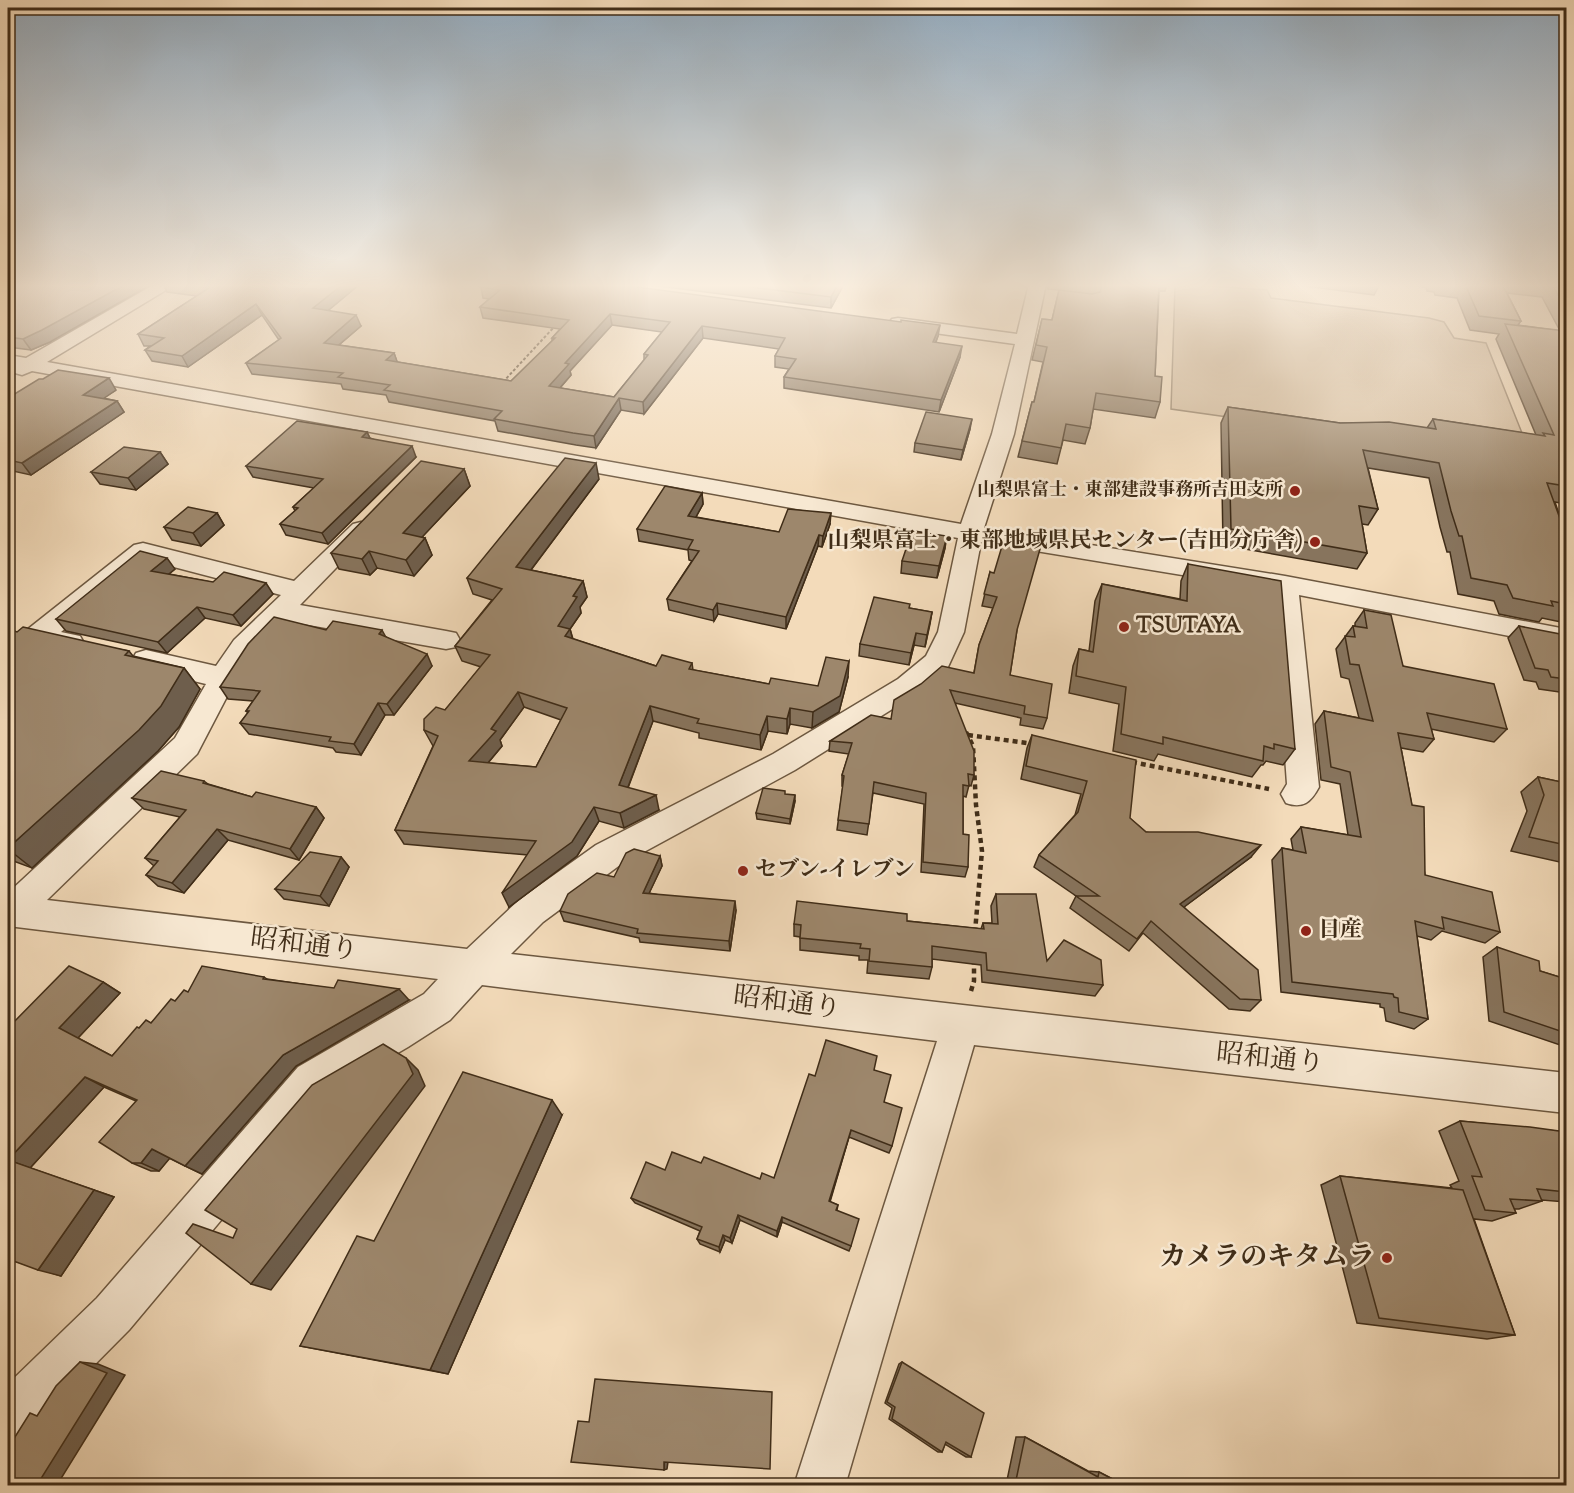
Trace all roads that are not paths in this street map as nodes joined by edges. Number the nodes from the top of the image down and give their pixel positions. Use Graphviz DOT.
graph roads {
  1 [pos="36,354"];
  2 [pos="1020,354"];
  3 [pos="18,363"];
  4 [pos="8,377"];
  5 [pos="450,439"];
  6 [pos="427,463"];
  7 [pos="380,511"];
  8 [pos="971,533"];
  9 [pos="1285,584"];
  10 [pos="300,591"];
  11 [pos="281,611"];
  12 [pos="1566,638"];
  13 [pos="447,640"];
  14 [pos="223,678"];
  15 [pos="1297,794"];
  16 [pos="9,911"];
  17 [pos="474,967"];
  18 [pos="961,1025"];
  19 [pos="1566,1093"];
  20 [pos="8,1418"];
  21 [pos="819,1485"];
  1 -- 3 [label="street"];
  2 -- 8 [label="street"];
  3 -- 4 [label="street"];
  3 -- 5 [label="street"];
  5 -- 6 [label="street"];
  5 -- 8 [label="street"];
  7 -- 10 [label="street"];
  8 -- 9 [label="street"];
  8 -- 17 [label="street"];
  9 -- 12 [label="street"];
  9 -- 15 [label="street"];
  10 -- 11 [label="street"];
  10 -- 14 [label="street"];
  11 -- 13 [label="street"];
  11 -- 14 [label="street"];
  14 -- 16 [label="street"];
  16 -- 17 [label="street, 昭和通り"];
  17 -- 18 [label="street, 昭和通り"];
  17 -- 20 [label="street"];
  18 -- 19 [label="street, 昭和通り"];
  18 -- 21 [label="street"];
}
